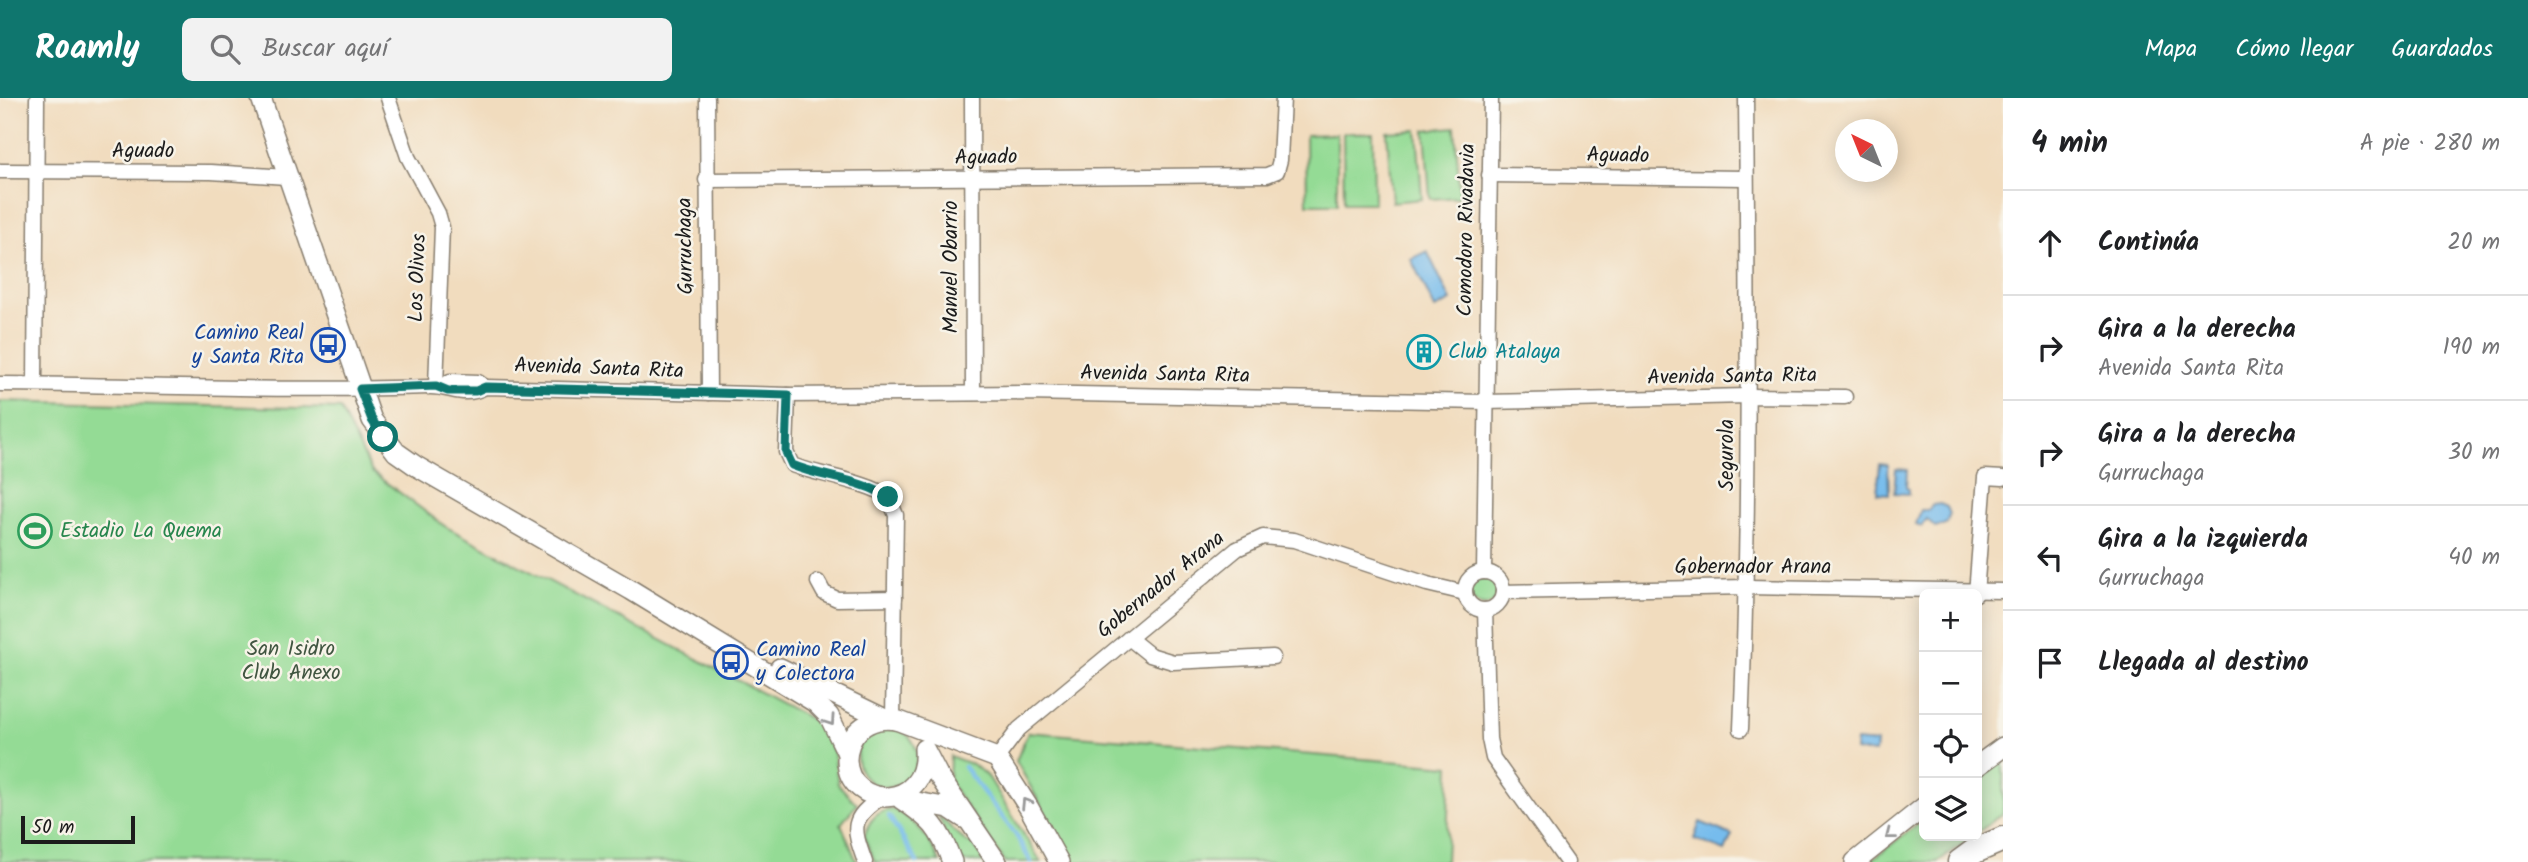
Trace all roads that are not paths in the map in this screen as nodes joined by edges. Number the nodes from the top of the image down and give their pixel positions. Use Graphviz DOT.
graph roads {
  1 [pos="37,98"];
  2 [pos="261,98"];
  3 [pos="388,98"];
  4 [pos="707,98"];
  5 [pos="972,98"];
  6 [pos="1283,98"];
  7 [pos="1491,98"];
  8 [pos="1745,98"];
  9 [pos="0,172"];
  10 [pos="36,172"];
  11 [pos="1489,175"];
  12 [pos="286,177"];
  13 [pos="1746,178"];
  14 [pos="972,179"];
  15 [pos="706,180"];
  16 [pos="0,384"];
  17 [pos="35,384"];
  18 [pos="440,387"];
  19 [pos="360,389"];
  20 [pos="709,393"];
  21 [pos="973,393"];
  22 [pos="788,395"];
  23 [pos="1748,396"];
  24 [pos="1845,397"];
  25 [pos="1485,402"];
  26 [pos="2003,478"];
  27 [pos="1484,572"];
  28 [pos="818,582"];
  29 [pos="1747,587"];
  30 [pos="1976,589"];
  31 [pos="631,590"];
  32 [pos="1919,591"];
  33 [pos="2003,591"];
  34 [pos="1503,592"];
  35 [pos="1982,592"];
  36 [pos="1465,593"];
  37 [pos="895,598"];
  38 [pos="1485,610"];
  39 [pos="1129,638"];
  40 [pos="1273,657"];
  41 [pos="893,720"];
  42 [pos="1741,729"];
  43 [pos="2003,747"];
  44 [pos="924,748"];
  45 [pos="847,753"];
  46 [pos="997,758"];
  47 [pos="1982,762"];
  48 [pos="892,798"];
  49 [pos="1919,811"];
  50 [pos="968,820"];
  51 [pos="2003,839"];
  52 [pos="865,862"];
  53 [pos="951,862"];
  54 [pos="997,862"];
  55 [pos="1059,862"];
  56 [pos="1567,862"];
  57 [pos="1855,862"];
  58 [pos="1960,862"];
  1 -- 10 [label="street"];
  2 -- 12 [label="main road"];
  3 -- 18 [label="street, Los Olivos"];
  4 -- 15 [label="street, Gurruchaga"];
  5 -- 14 [label="street, Manuel Obarrio"];
  6 -- 14 [label="street, Aguado"];
  7 -- 11 [label="street, Comodoro Rivadavia"];
  8 -- 13 [label="street, Segurola"];
  9 -- 10 [label="street, Aguado"];
  10 -- 12 [label="street, Aguado"];
  10 -- 17 [label="street"];
  11 -- 13 [label="street, Aguado"];
  11 -- 25 [label="street, Comodoro Rivadavia"];
  12 -- 19 [label="main road"];
  13 -- 23 [label="street, Segurola"];
  14 -- 15 [label="street, Aguado"];
  14 -- 21 [label="street, Manuel Obarrio"];
  15 -- 20 [label="street, Gurruchaga"];
  16 -- 17 [label="street, Avenida Santa Rita"];
  17 -- 19 [label="street, Avenida Santa Rita"];
  18 -- 19 [label="street, Avenida Santa Rita"];
  18 -- 20 [label="street, Avenida Santa Rita"];
  19 -- 31 [label="main road"];
  20 -- 22 [label="street, Avenida Santa Rita"];
  21 -- 22 [label="street, Avenida Santa Rita"];
  21 -- 25 [label="street, Avenida Santa Rita"];
  22 -- 37 [label="street"];
  23 -- 24 [label="street, Avenida Santa Rita"];
  23 -- 25 [label="street, Avenida Santa Rita"];
  23 -- 29 [label="street, Segurola"];
  25 -- 27 [label="street, Comodoro Rivadavia"];
  26 -- 30 [label="street"];
  27 -- 34 [label="street"];
  27 -- 36 [label="street"];
  28 -- 37 [label="street"];
  29 -- 32 [label="street, Gobernador Arana"];
  29 -- 34 [label="street, Gobernador Arana"];
  29 -- 42 [label="street, Segurola"];
  31 -- 41 [label="main road"];
  31 -- 45 [label="main road, one-way"];
  33 -- 35 [label="street, Gobernador Arana"];
  34 -- 38 [label="street"];
  36 -- 38 [label="street"];
  36 -- 39 [label="street, Gobernador Arana"];
  37 -- 41 [label="street"];
  38 -- 56 [label="street"];
  39 -- 40 [label="street"];
  39 -- 46 [label="street, Gobernador Arana"];
  41 -- 44 [label="main road"];
  41 -- 45 [label="main road"];
  41 -- 46 [label="main road"];
  43 -- 47 [label="main road"];
  44 -- 48 [label="main road"];
  44 -- 50 [label="main road"];
  45 -- 48 [label="main road"];
  55 -- 46 [label="main road, one-way"];
  48 -- 50 [label="main road"];
  48 -- 52 [label="street"];
  48 -- 53 [label="main road"];
  49 -- 57 [label="main road, one-way"];
  50 -- 54 [label="main road"];
  51 -- 58 [label="highway"];
}
